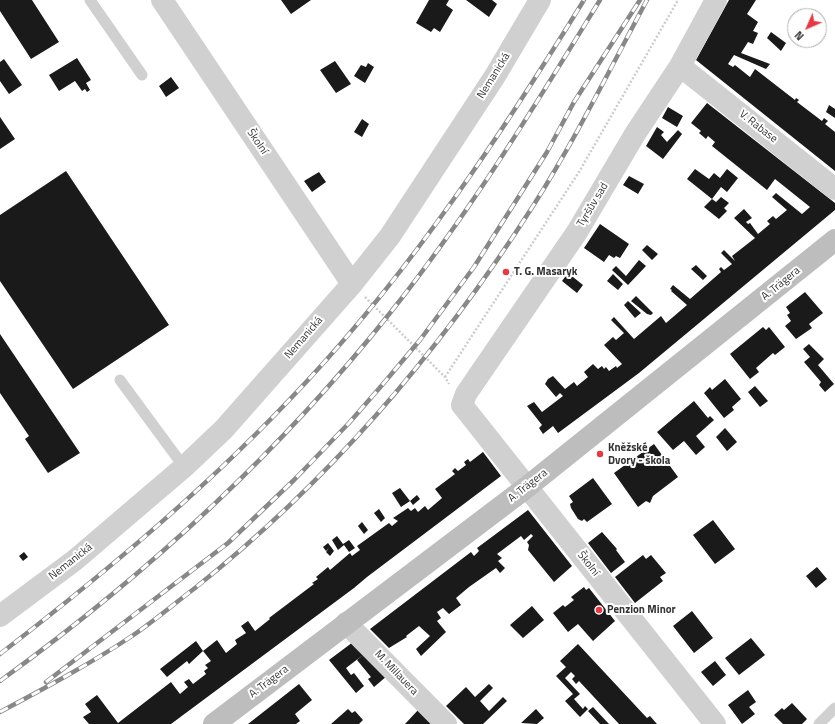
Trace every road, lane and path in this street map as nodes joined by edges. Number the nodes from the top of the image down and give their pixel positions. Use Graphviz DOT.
graph roads {
  1 [pos="90,0"];
  2 [pos="162,0"];
  3 [pos="540,0"];
  4 [pos="678,0"];
  5 [pos="716,0"];
  6 [pos="680,66"];
  7 [pos="142,75"];
  8 [pos="835,189"];
  9 [pos="835,240"];
  10 [pos="352,284"];
  11 [pos="445,377"];
  12 [pos="120,380"];
  13 [pos="462,405"];
  14 [pos="184,467"];
  15 [pos="527,488"];
  16 [pos="0,616"];
  17 [pos="346,623"];
  18 [pos="835,708"];
  19 [pos="214,724"];
  20 [pos="446,724"];
  21 [pos="715,724"];
  22 [pos="819,724"];
  1 -- 7 [label="lane"];
  2 -- 10 [label="street, Školní"];
  3 -- 10 [label="street, Nemanická"];
  4 -- 11 [label="path"];
  5 -- 6 [label="street, Tyršův sad"];
  6 -- 8 [label="street, V. Rabase"];
  6 -- 13 [label="street, Tyršův sad"];
  9 -- 15 [label="street, A. Trägera"];
  10 -- 11 [label="path"];
  10 -- 14 [label="street, Nemanická"];
  11 -- 13 [label="path"];
  12 -- 14 [label="lane"];
  13 -- 15 [label="street, Školní"];
  14 -- 16 [label="street, Nemanická"];
  15 -- 17 [label="street, A. Trägera"];
  15 -- 21 [label="street, Školní"];
  17 -- 19 [label="street, A. Trägera"];
  17 -- 20 [label="street, M. Millauera"];
  18 -- 22 [label="lane"];
}
